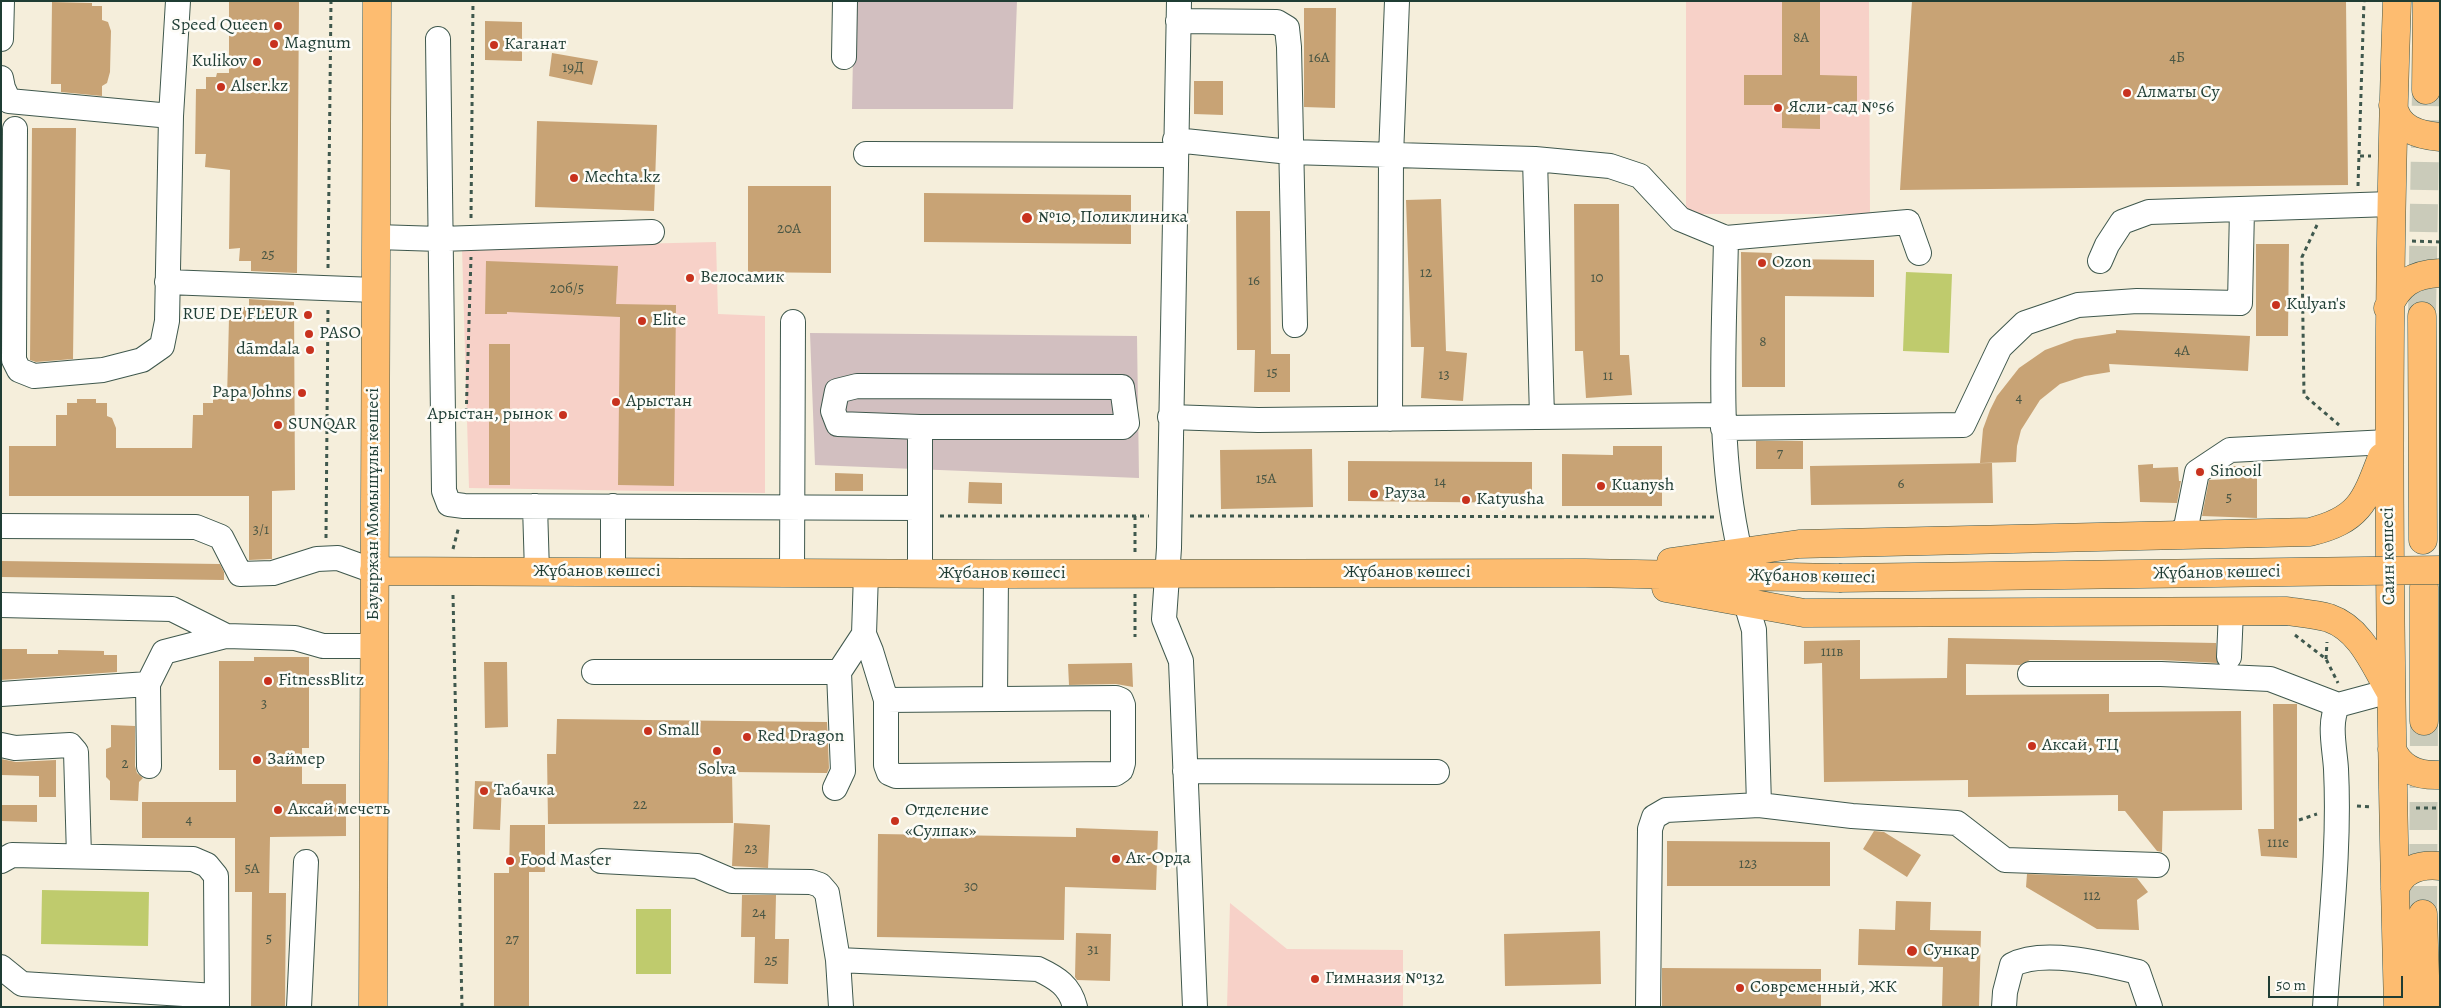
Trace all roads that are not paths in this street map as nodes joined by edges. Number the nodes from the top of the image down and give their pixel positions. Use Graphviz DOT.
graph roads {
  1 [pos="2,1"];
  2 [pos="178,1"];
  3 [pos="377,1"];
  4 [pos="845,1"];
  5 [pos="1397,1"];
  6 [pos="2396,1"];
  7 [pos="2427,1"];
  8 [pos="1179,11"];
  9 [pos="1,39"];
  10 [pos="438,39"];
  11 [pos="844,57"];
  12 [pos="1,78"];
  13 [pos="2426,90"];
  14 [pos="2393,105"];
  15 [pos="171,116"];
  16 [pos="16,129"];
  17 [pos="2440,137"];
  18 [pos="1175,148"];
  19 [pos="1290,152"];
  20 [pos="866,154"];
  21 [pos="1391,156"];
  22 [pos="1535,159"];
  23 [pos="2391,204"];
  24 [pos="2242,209"];
  25 [pos="652,232"];
  26 [pos="376,237"];
  27 [pos="1726,238"];
  28 [pos="440,239"];
  29 [pos="1919,253"];
  30 [pos="2100,261"];
  31 [pos="2440,274"];
  32 [pos="167,282"];
  33 [pos="376,290"];
  34 [pos="2388,308"];
  35 [pos="2422,316"];
  36 [pos="793,322"];
  37 [pos="1295,325"];
  38 [pos="1170,417"];
  39 [pos="1542,417"];
  40 [pos="1390,419"];
  41 [pos="1722,422"];
  42 [pos="920,427"];
  43 [pos="2375,443"];
  44 [pos="535,506"];
  45 [pos="613,506"];
  46 [pos="920,508"];
  47 [pos="792,509"];
  48 [pos="1,526"];
  49 [pos="2175,536"];
  50 [pos="2423,540"];
  51 [pos="1740,552"];
  52 [pos="374,571"];
  53 [pos="536,572"];
  54 [pos="613,572"];
  55 [pos="792,573"];
  56 [pos="866,573"];
  57 [pos="920,573"];
  58 [pos="1166,573"];
  59 [pos="1586,573"];
  60 [pos="996,574"];
  61 [pos="2432,578"];
  62 [pos="1746,603"];
  63 [pos="1,605"];
  64 [pos="2231,611"];
  65 [pos="864,634"];
  66 [pos="226,636"];
  67 [pos="373,646"];
  68 [pos="2229,658"];
  69 [pos="594,672"];
  70 [pos="840,672"];
  71 [pos="2030,674"];
  72 [pos="148,684"];
  73 [pos="2390,691"];
  74 [pos="1,694"];
  75 [pos="995,699"];
  76 [pos="886,700"];
  77 [pos="2343,703"];
  78 [pos="2424,721"];
  79 [pos="1,745"];
  80 [pos="2392,749"];
  81 [pos="149,766"];
  82 [pos="1185,770"];
  83 [pos="1437,772"];
  84 [pos="2440,775"];
  85 [pos="835,788"];
  86 [pos="1759,805"];
  87 [pos="80,856"];
  88 [pos="1,860"];
  89 [pos="601,861"];
  90 [pos="306,862"];
  91 [pos="2157,866"];
  92 [pos="2440,866"];
  93 [pos="2395,889"];
  94 [pos="2423,914"];
  95 [pos="838,960"];
  96 [pos="1,967"];
  97 [pos="217,1001"];
  98 [pos="299,1007"];
  99 [pos="373,1007"];
  100 [pos="841,1007"];
  101 [pos="1075,1007"];
  102 [pos="1194,1007"];
  103 [pos="1648,1007"];
  104 [pos="2004,1007"];
  105 [pos="2150,1007"];
  106 [pos="2325,1007"];
  107 [pos="2398,1007"];
  108 [pos="2426,1007"];
  1 -- 9 [label="street"];
  2 -- 15 [label="street"];
  3 -- 26 [label="main road, Бауыржан Момышұлы көшесі"];
  4 -- 11 [label="street"];
  5 -- 21 [label="street"];
  6 -- 14 [label="main road, Саин көшесі"];
  7 -- 13 [label="main road"];
  8 -- 18 [label="street"];
  8 -- 19 [label="street"];
  10 -- 28 [label="street"];
  12 -- 15 [label="street"];
  14 -- 17 [label="main road"];
  14 -- 23 [label="main road, Саин көшесі"];
  15 -- 32 [label="street"];
  16 -- 32 [label="street"];
  18 -- 19 [label="street"];
  18 -- 20 [label="street"];
  18 -- 38 [label="street"];
  19 -- 21 [label="street"];
  19 -- 37 [label="street"];
  21 -- 22 [label="street"];
  21 -- 40 [label="street"];
  22 -- 27 [label="street"];
  22 -- 39 [label="street"];
  23 -- 24 [label="street"];
  23 -- 34 [label="main road, Саин көшесі"];
  24 -- 30 [label="street"];
  24 -- 41 [label="street"];
  25 -- 28 [label="street"];
  26 -- 28 [label="street"];
  26 -- 33 [label="main road, Бауыржан Момышұлы көшесі"];
  27 -- 29 [label="street"];
  27 -- 41 [label="street"];
  28 -- 44 [label="street"];
  31 -- 34 [label="main road"];
  32 -- 33 [label="street"];
  33 -- 52 [label="main road, Бауыржан Момышұлы көшесі"];
  34 -- 43 [label="main road, Саин көшесі"];
  35 -- 50 [label="main road, Саин көшесі"];
  36 -- 47 [label="street"];
  38 -- 40 [label="street"];
  38 -- 58 [label="street"];
  39 -- 40 [label="street"];
  39 -- 41 [label="street"];
  41 -- 51 [label="street"];
  42 -- 42 [label="street"];
  42 -- 46 [label="street"];
  43 -- 49 [label="street"];
  43 -- 49 [label="main road"];
  43 -- 73 [label="main road, Саин көшесі"];
  44 -- 45 [label="street"];
  44 -- 53 [label="street"];
  45 -- 47 [label="street"];
  45 -- 54 [label="street"];
  46 -- 47 [label="street"];
  46 -- 57 [label="street"];
  47 -- 55 [label="street"];
  48 -- 52 [label="street"];
  49 -- 51 [label="main road"];
  51 -- 59 [label="main road"];
  52 -- 53 [label="main road, Жұбанов көшесі"];
  52 -- 67 [label="main road, Бауыржан Момышұлы көшесі"];
  53 -- 54 [label="main road, Жұбанов көшесі"];
  54 -- 55 [label="main road, Жұбанов көшесі"];
  55 -- 56 [label="main road, Жұбанов көшесі"];
  56 -- 57 [label="main road, Жұбанов көшесі"];
  56 -- 65 [label="street"];
  57 -- 60 [label="main road, Жұбанов көшесі"];
  58 -- 59 [label="main road, Жұбанов көшесі"];
  58 -- 60 [label="main road, Жұбанов көшесі"];
  58 -- 82 [label="street"];
  59 -- 61 [label="main road, Жұбанов көшесі, bridge"];
  59 -- 62 [label="main road"];
  60 -- 75 [label="street"];
  61 -- 78 [label="main road, Саин көшесі"];
  62 -- 64 [label="main road"];
  62 -- 86 [label="street"];
  63 -- 66 [label="street"];
  64 -- 68 [label="street"];
  64 -- 73 [label="main road"];
  65 -- 70 [label="street"];
  65 -- 76 [label="street"];
  66 -- 67 [label="street"];
  66 -- 72 [label="street"];
  67 -- 99 [label="main road, Бауыржан Момышұлы көшесі"];
  69 -- 70 [label="street"];
  70 -- 85 [label="street"];
  71 -- 77 [label="street"];
  72 -- 74 [label="street"];
  72 -- 81 [label="street"];
  73 -- 77 [label="street"];
  73 -- 80 [label="main road, Саин көшесі"];
  75 -- 76 [label="street"];
  75 -- 76 [label="street"];
  77 -- 106 [label="street"];
  79 -- 87 [label="street"];
  80 -- 84 [label="main road"];
  80 -- 93 [label="main road, Саин көшесі"];
  82 -- 83 [label="street"];
  82 -- 102 [label="street"];
  86 -- 91 [label="street"];
  86 -- 103 [label="street"];
  87 -- 88 [label="street"];
  87 -- 97 [label="street"];
  89 -- 95 [label="street"];
  90 -- 98 [label="street"];
  92 -- 93 [label="main road"];
  93 -- 107 [label="main road, Саин көшесі"];
  94 -- 108 [label="main road"];
  95 -- 100 [label="street"];
  95 -- 101 [label="street"];
  96 -- 97 [label="street"];
  104 -- 105 [label="street"];
}
